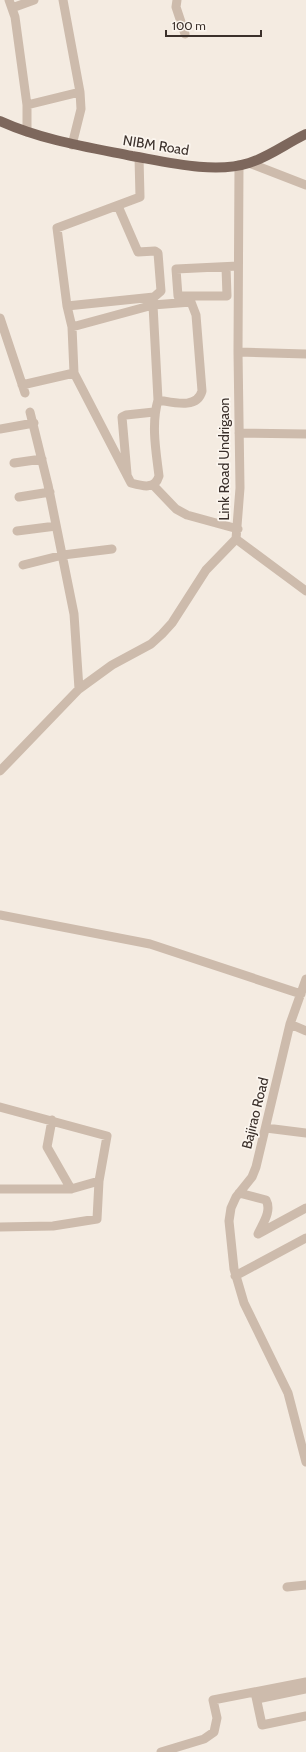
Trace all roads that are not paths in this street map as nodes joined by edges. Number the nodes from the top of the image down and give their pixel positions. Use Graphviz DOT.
graph roads {
  1 [pos="34,0"];
  2 [pos="63,0"];
  3 [pos="177,0"];
  4 [pos="10,4"];
  5 [pos="185,34"];
  6 [pos="80,92"];
  7 [pos="27,105"];
  8 [pos="0,121"];
  9 [pos="27,132"];
  10 [pos="306,134"];
  11 [pos="72,145"];
  12 [pos="139,157"];
  13 [pos="244,164"];
  14 [pos="306,185"];
  15 [pos="118,206"];
  16 [pos="238,266"];
  17 [pos="226,267"];
  18 [pos="153,305"];
  19 [pos="67,306"];
  20 [pos="0,318"];
  21 [pos="72,327"];
  22 [pos="238,352"];
  23 [pos="306,354"];
  24 [pos="74,373"];
  25 [pos="158,400"];
  26 [pos="30,412"];
  27 [pos="154,412"];
  28 [pos="34,424"];
  29 [pos="0,429"];
  30 [pos="239,433"];
  31 [pos="306,434"];
  32 [pos="42,459"];
  33 [pos="14,463"];
  34 [pos="127,477"];
  35 [pos="153,485"];
  36 [pos="50,492"];
  37 [pos="19,497"];
  38 [pos="56,526"];
  39 [pos="17,531"];
  40 [pos="239,537"];
  41 [pos="112,549"];
  42 [pos="63,555"];
  43 [pos="23,565"];
  44 [pos="306,591"];
  45 [pos="79,690"];
  46 [pos="0,771"];
  47 [pos="0,915"];
  48 [pos="306,979"];
  49 [pos="301,994"];
  50 [pos="290,1024"];
  51 [pos="306,1030"];
  52 [pos="0,1107"];
  53 [pos="52,1120"];
  54 [pos="266,1128"];
  55 [pos="306,1133"];
  56 [pos="99,1181"];
  57 [pos="71,1189"];
  58 [pos="0,1191"];
  59 [pos="239,1193"];
  60 [pos="306,1208"];
  61 [pos="0,1227"];
  62 [pos="306,1238"];
  63 [pos="235,1276"];
  64 [pos="306,1462"];
  65 [pos="306,1585"];
  66 [pos="287,1587"];
  67 [pos="306,1682"];
  68 [pos="306,1689"];
  69 [pos="256,1695"];
  70 [pos="306,1716"];
  71 [pos="161,1752"];
  1 -- 4 [label="street"];
  2 -- 6 [label="street"];
  3 -- 5 [label="street"];
  4 -- 7 [label="street"];
  6 -- 7 [label="street"];
  6 -- 11 [label="street"];
  7 -- 9 [label="street"];
  8 -- 9 [label="main road, NIBM Road"];
  9 -- 11 [label="main road, NIBM Road"];
  10 -- 13 [label="main road, NIBM Road"];
  11 -- 12 [label="main road, NIBM Road"];
  12 -- 13 [label="main road, NIBM Road"];
  12 -- 15 [label="street"];
  13 -- 14 [label="street"];
  13 -- 16 [label="street, Link Road Undrigaon"];
  15 -- 19 [label="street"];
  15 -- 19 [label="street"];
  16 -- 17 [label="street"];
  16 -- 22 [label="street, Link Road Undrigaon"];
  17 -- 17 [label="street"];
  18 -- 21 [label="street"];
  18 -- 25 [label="street"];
  18 -- 25 [label="street"];
  19 -- 21 [label="street"];
  20 -- 24 [label="street"];
  21 -- 24 [label="street"];
  22 -- 23 [label="street"];
  22 -- 30 [label="street, Link Road Undrigaon"];
  24 -- 34 [label="street"];
  25 -- 27 [label="street"];
  26 -- 28 [label="street"];
  27 -- 34 [label="street"];
  27 -- 35 [label="street"];
  28 -- 29 [label="street"];
  28 -- 32 [label="street"];
  30 -- 31 [label="street"];
  30 -- 40 [label="street, Link Road Undrigaon"];
  32 -- 33 [label="street"];
  32 -- 36 [label="street"];
  34 -- 35 [label="street"];
  35 -- 40 [label="street"];
  36 -- 37 [label="street"];
  36 -- 38 [label="street"];
  38 -- 39 [label="street"];
  38 -- 42 [label="street"];
  40 -- 44 [label="street"];
  40 -- 45 [label="street, Link Road Undrigaon"];
  41 -- 42 [label="street"];
  42 -- 43 [label="street"];
  42 -- 45 [label="street"];
  45 -- 46 [label="street, Link Road Undrigaon"];
  47 -- 49 [label="street"];
  48 -- 49 [label="street, Bajirao Road"];
  49 -- 50 [label="street, Bajirao Road"];
  50 -- 51 [label="street"];
  50 -- 54 [label="street, Bajirao Road"];
  52 -- 53 [label="street"];
  53 -- 56 [label="street"];
  53 -- 57 [label="street"];
  54 -- 55 [label="street"];
  54 -- 59 [label="street, Bajirao Road"];
  56 -- 57 [label="street"];
  56 -- 61 [label="street"];
  57 -- 58 [label="street"];
  59 -- 60 [label="street"];
  59 -- 63 [label="street, Bajirao Road"];
  62 -- 63 [label="street"];
  63 -- 64 [label="street, Bajirao Road"];
  65 -- 66 [label="street"];
  67 -- 69 [label="street"];
  68 -- 69 [label="street"];
  69 -- 70 [label="street"];
  69 -- 71 [label="street"];
}
